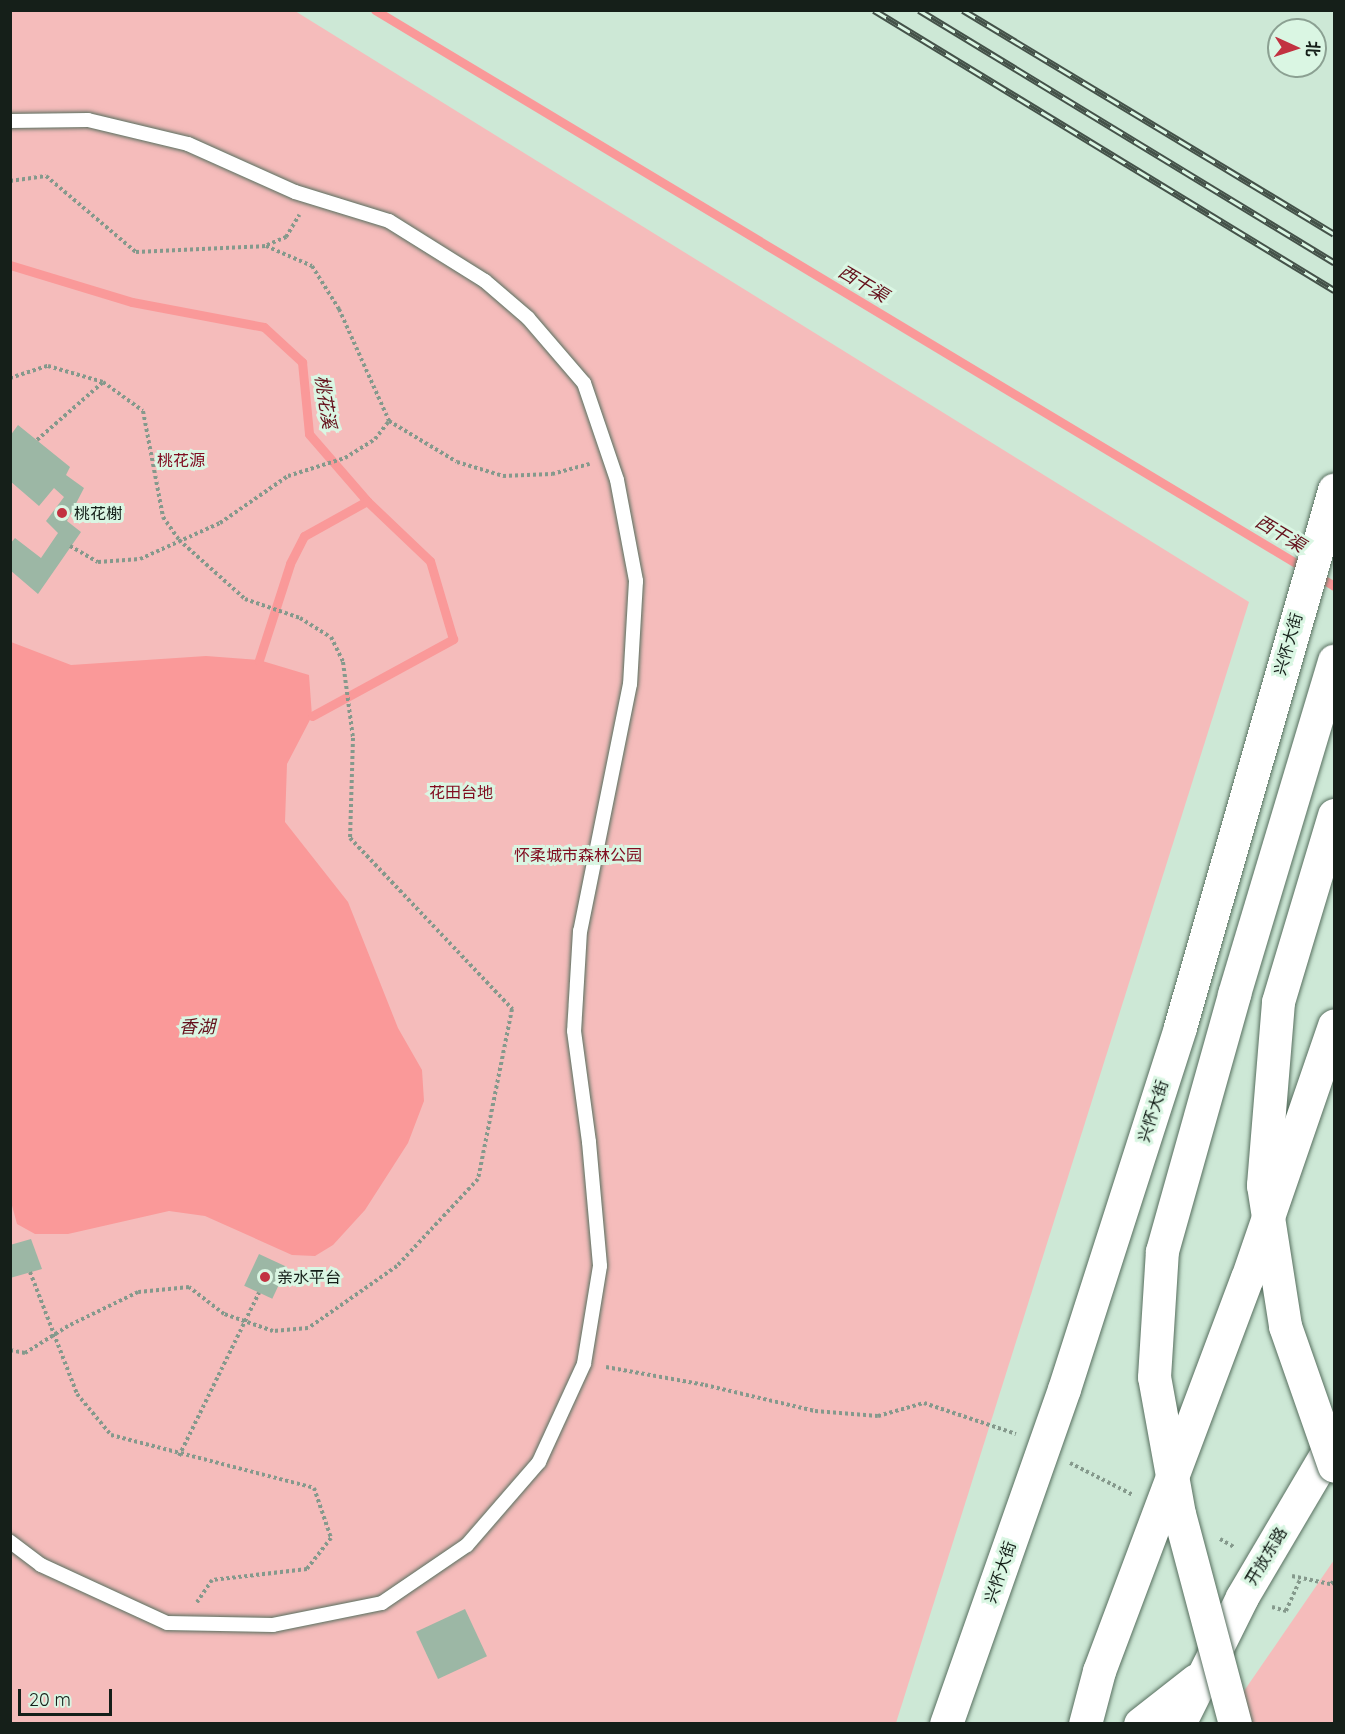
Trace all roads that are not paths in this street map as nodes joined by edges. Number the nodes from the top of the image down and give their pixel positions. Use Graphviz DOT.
graph roads {
  1 [pos="10,121"];
  2 [pos="1335,490"];
  3 [pos="1335,661"];
  4 [pos="1335,815"];
  5 [pos="1335,1026"];
  6 [pos="1335,1441"];
  7 [pos="1335,1466"];
  8 [pos="10,1542"];
  9 [pos="1204,1673"];
  10 [pos="946,1724"];
  11 [pos="1085,1724"];
  12 [pos="1140,1724"];
  13 [pos="1179,1724"];
  14 [pos="1235,1724"];
  1 -- 8 [label="lane"];
  2 -- 10 [label="main road, 兴怀大街, bridge"];
  3 -- 14 [label="main road, bridge"];
  4 -- 7 [label="main road, bridge"];
  5 -- 11 [label="main road, bridge"];
  6 -- 9 [label="main road, 开放东路"];
  9 -- 12 [label="main road"];
  9 -- 13 [label="main road, 开放东路"];
}
